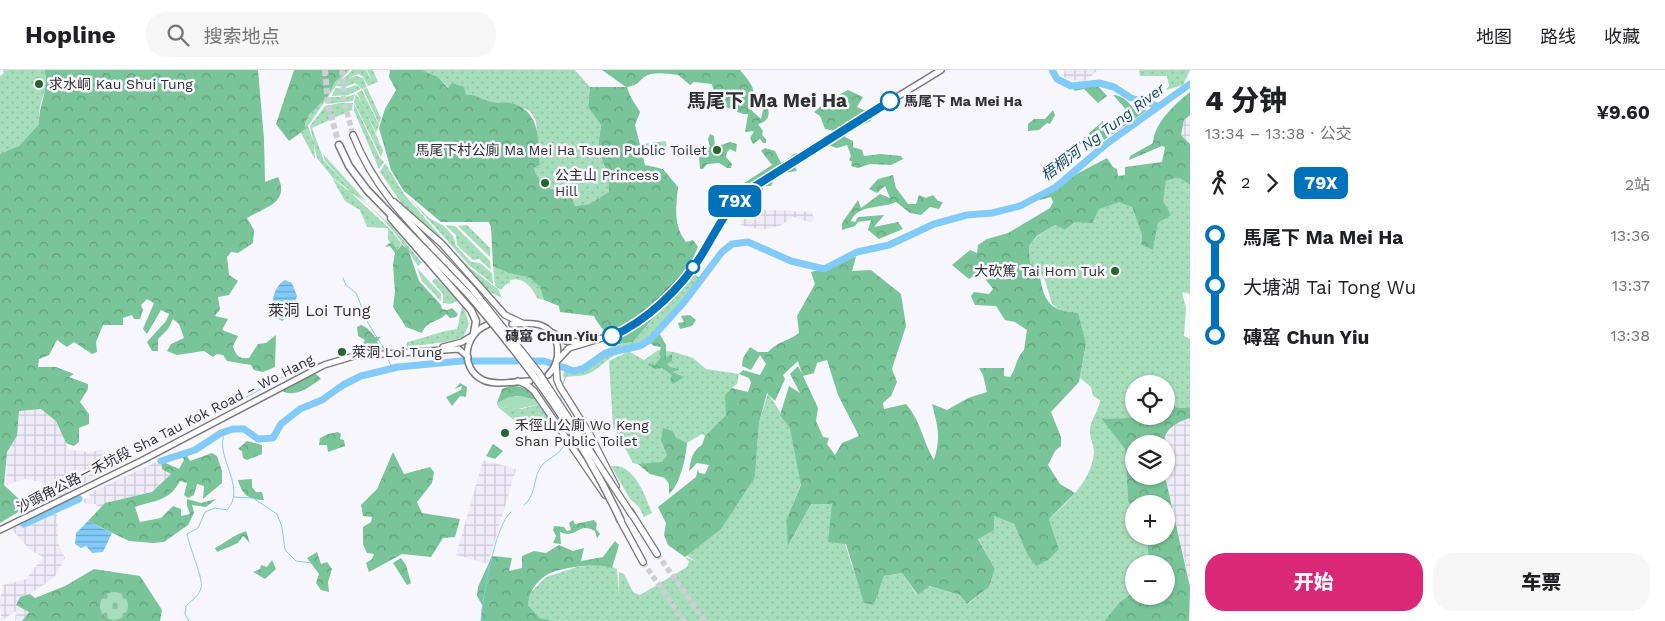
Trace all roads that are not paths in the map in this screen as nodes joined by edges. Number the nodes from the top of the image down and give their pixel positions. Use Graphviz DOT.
graph roads {
  1 [pos="941,70"];
  2 [pos="353,135"];
  3 [pos="339,145"];
  4 [pos="381,190"];
  5 [pos="383,207"];
  6 [pos="471,292"];
  7 [pos="512,324"];
  8 [pos="524,324"];
  9 [pos="488,325"];
  10 [pos="551,332"];
  11 [pos="473,334"];
  12 [pos="583,343"];
  13 [pos="430,350"];
  14 [pos="465,351"];
  15 [pos="558,359"];
  16 [pos="518,381"];
  17 [pos="530,381"];
  18 [pos="632,515"];
  19 [pos="621,521"];
  20 [pos="0,530"];
  21 [pos="657,554"];
  22 [pos="643,562"];
  1 -- 12 [label="main road"];
  2 -- 4 [label="highway"];
  3 -- 5 [label="highway"];
  4 -- 6 [label="highway"];
  4 -- 8 [label="highway"];
  5 -- 6 [label="highway"];
  5 -- 11 [label="highway"];
  6 -- 18 [label="highway, bridge"];
  6 -- 19 [label="highway, bridge"];
  7 -- 8 [label="main road"];
  8 -- 10 [label="main road"];
  9 -- 11 [label="main road, 沙頭角公路－禾坑段 Sha Tau Kok Road – Wo Hang"];
  10 -- 12 [label="main road"];
  10 -- 15 [label="main road"];
  11 -- 13 [label="main road, 沙頭角公路－禾坑段 Sha Tau Kok Road – Wo Hang"];
  11 -- 14 [label="main road"];
  12 -- 15 [label="main road"];
  13 -- 14 [label="main road, 沙頭角公路－禾坑段 Sha Tau Kok Road – Wo Hang"];
  13 -- 20 [label="main road, 沙頭角公路－禾坑段 Sha Tau Kok Road – Wo Hang"];
  14 -- 16 [label="main road"];
  15 -- 18 [label="highway, bridge"];
  16 -- 17 [label="main road"];
  16 -- 19 [label="highway, bridge"];
  18 -- 21 [label="highway"];
  19 -- 22 [label="highway"];
}
